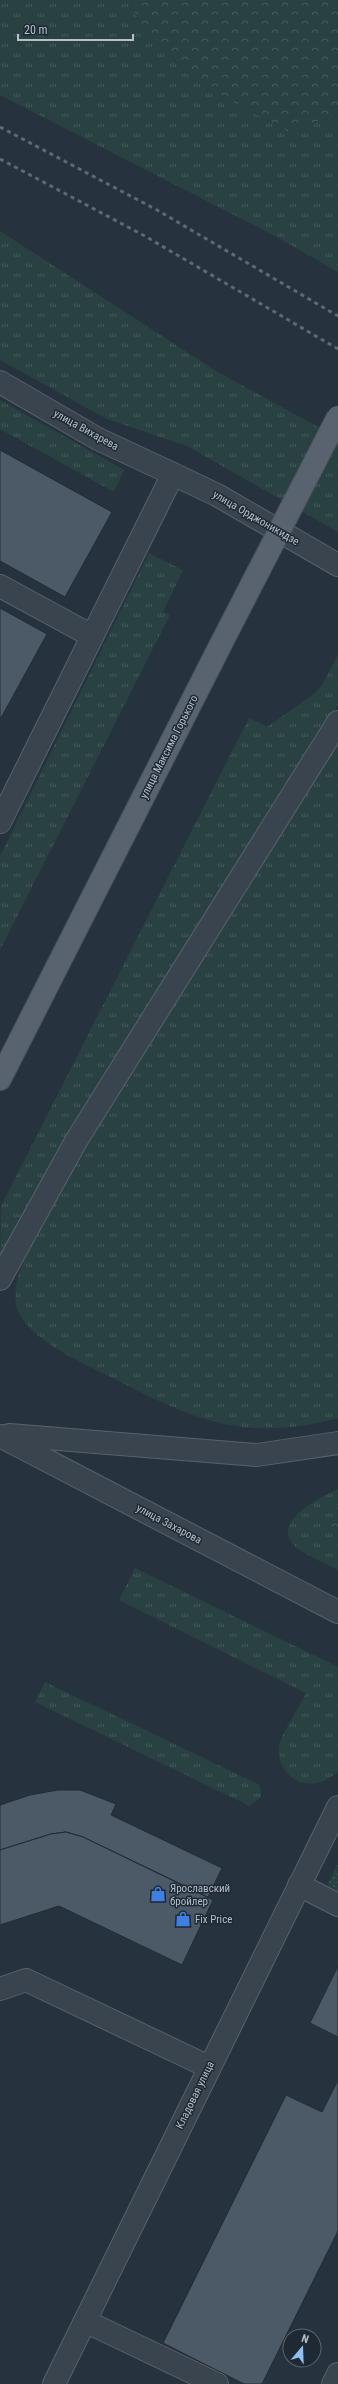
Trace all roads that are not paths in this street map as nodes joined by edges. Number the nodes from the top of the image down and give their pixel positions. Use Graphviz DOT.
graph roads {
  1 [pos="0,382"];
  2 [pos="338,417"];
  3 [pos="173,474"];
  4 [pos="338,565"];
  5 [pos="0,586"];
  6 [pos="92,636"];
  7 [pos="338,722"];
  8 [pos="0,822"];
  9 [pos="0,1079"];
  10 [pos="0,1279"];
  11 [pos="0,1435"];
  12 [pos="338,1443"];
  13 [pos="338,1612"];
  14 [pos="338,1807"];
  15 [pos="299,1886"];
  16 [pos="338,1905"];
  17 [pos="0,1989"];
  18 [pos="209,2067"];
  19 [pos="85,2321"];
  20 [pos="338,2374"];
  21 [pos="54,2384"];
  22 [pos="217,2384"];
  23 [pos="334,2384"];
  1 -- 3 [label="street, улица Вихарева"];
  2 -- 9 [label="main road, улица Максима Горького, bridge"];
  3 -- 4 [label="street, улица Орджоникидзе"];
  3 -- 6 [label="street"];
  5 -- 6 [label="street"];
  6 -- 8 [label="street"];
  7 -- 10 [label="street"];
  11 -- 12 [label="street"];
  11 -- 13 [label="street, улица Захарова"];
  14 -- 15 [label="street, Кладовая улица"];
  15 -- 16 [label="street"];
  15 -- 18 [label="street, Кладовая улица"];
  17 -- 18 [label="street"];
  18 -- 19 [label="street, Кладовая улица"];
  19 -- 21 [label="street, Кладовая улица"];
  19 -- 22 [label="street"];
  20 -- 23 [label="street"];
}
